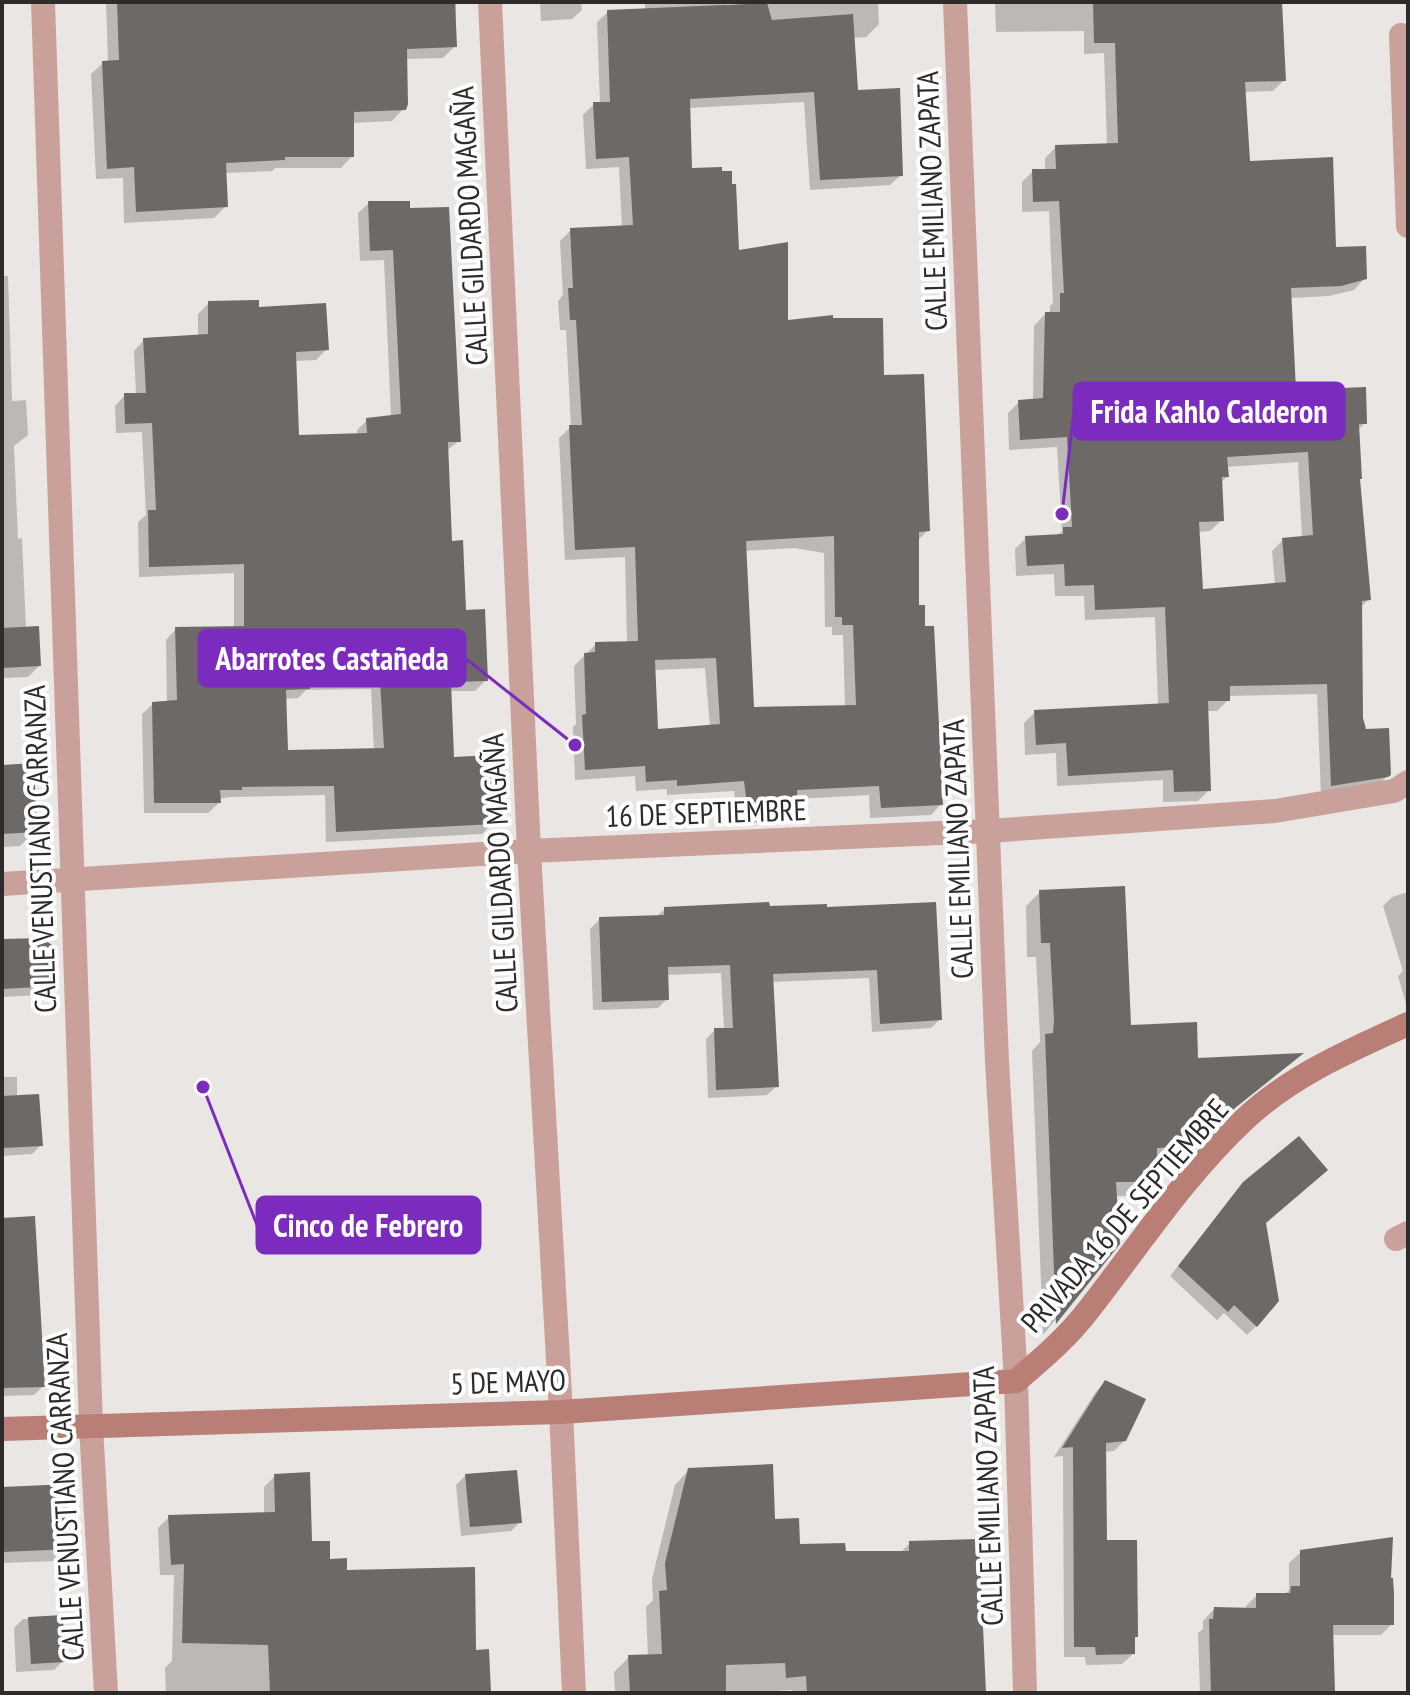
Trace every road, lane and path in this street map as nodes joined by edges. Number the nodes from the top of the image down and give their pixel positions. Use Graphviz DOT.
graph roads {
  1 [pos="43,2"];
  2 [pos="490,2"];
  3 [pos="955,2"];
  4 [pos="1401,35"];
  5 [pos="1408,226"];
  6 [pos="1408,782"];
  7 [pos="988,831"];
  8 [pos="529,851"];
  9 [pos="72,880"];
  10 [pos="2,884"];
  11 [pos="1408,1024"];
  12 [pos="1016,1381"];
  13 [pos="561,1412"];
  14 [pos="91,1426"];
  15 [pos="2,1429"];
  16 [pos="106,1693"];
  17 [pos="574,1693"];
  18 [pos="1025,1693"];
  1 -- 9 [label="street, CALLE VENUSTIANO CARRANZA"];
  2 -- 8 [label="street, CALLE GILDARDO MAGAÑA"];
  3 -- 7 [label="street, CALLE EMILIANO ZAPATA"];
  4 -- 5 [label="street"];
  6 -- 7 [label="street, 16 DE SEPTIEMBRE"];
  7 -- 8 [label="street, 16 DE SEPTIEMBRE"];
  7 -- 12 [label="street, CALLE EMILIANO ZAPATA"];
  8 -- 9 [label="street, 16 DE SEPTIEMBRE"];
  8 -- 13 [label="street, CALLE GILDARDO MAGAÑA"];
  9 -- 10 [label="street, 16 DE SEPTIEMBRE"];
  9 -- 14 [label="street, CALLE VENUSTIANO CARRANZA"];
  11 -- 12 [label="street, PRIVADA 16 DE SEPTIEMBRE"];
  12 -- 13 [label="street, 5 DE MAYO"];
  12 -- 18 [label="street, CALLE EMILIANO ZAPATA"];
  13 -- 14 [label="street, 5 DE MAYO"];
  13 -- 17 [label="street, CALLE GILDARDO MAGAÑA"];
  14 -- 15 [label="street, 5 DE MAYO"];
  14 -- 16 [label="street, CALLE VENUSTIANO CARRANZA"];
}
